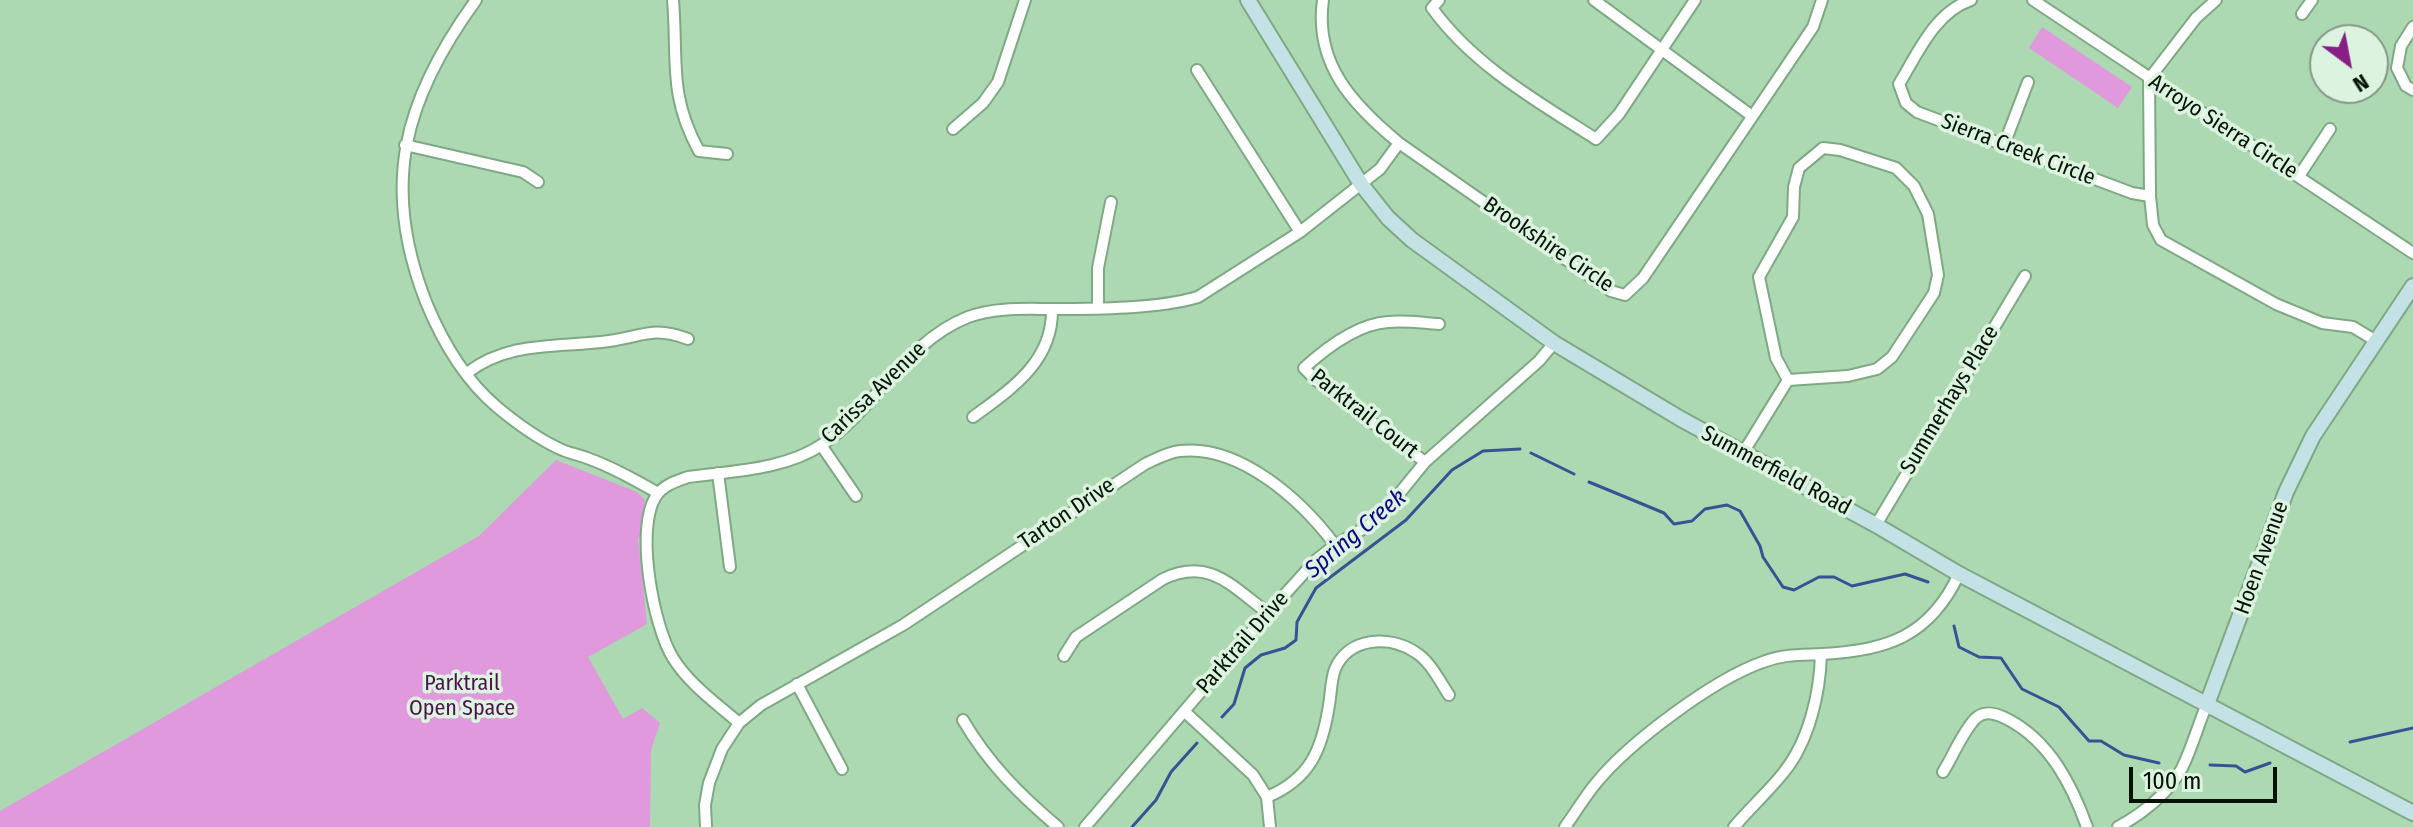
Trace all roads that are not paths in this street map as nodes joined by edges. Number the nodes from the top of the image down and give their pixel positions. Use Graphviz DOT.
graph roads {
  1 [pos="476,0"];
  2 [pos="673,0"];
  3 [pos="1025,0"];
  4 [pos="1248,0"];
  5 [pos="1323,0"];
  6 [pos="1439,0"];
  7 [pos="1594,0"];
  8 [pos="1695,0"];
  9 [pos="1822,0"];
  10 [pos="1971,0"];
  11 [pos="2033,0"];
  12 [pos="2216,0"];
  13 [pos="2312,0"];
  14 [pos="2302,14"];
  15 [pos="2413,27"];
  16 [pos="1661,51"];
  17 [pos="1197,70"];
  18 [pos="2149,79"];
  19 [pos="2028,82"];
  20 [pos="2413,90"];
  21 [pos="1752,116"];
  22 [pos="953,129"];
  23 [pos="2330,129"];
  24 [pos="1399,143"];
  25 [pos="405,145"];
  26 [pos="2004,145"];
  27 [pos="727,154"];
  28 [pos="2299,176"];
  29 [pos="538,182"];
  30 [pos="1361,184"];
  31 [pos="2150,196"];
  32 [pos="1111,202"];
  33 [pos="1300,232"];
  34 [pos="2413,253"];
  35 [pos="2025,276"];
  36 [pos="2413,286"];
  37 [pos="1098,307"];
  38 [pos="1052,309"];
  39 [pos="1439,324"];
  40 [pos="688,339"];
  41 [pos="2376,341"];
  42 [pos="1554,343"];
  43 [pos="467,373"];
  44 [pos="1788,380"];
  45 [pos="973,417"];
  46 [pos="821,445"];
  47 [pos="1743,453"];
  48 [pos="1425,462"];
  49 [pos="718,473"];
  50 [pos="658,493"];
  51 [pos="856,496"];
  52 [pos="1876,525"];
  53 [pos="1335,545"];
  54 [pos="730,567"];
  55 [pos="1959,574"];
  56 [pos="1268,613"];
  57 [pos="1821,654"];
  58 [pos="1064,656"];
  59 [pos="797,684"];
  60 [pos="1449,695"];
  61 [pos="2207,704"];
  62 [pos="1184,711"];
  63 [pos="963,720"];
  64 [pos="739,723"];
  65 [pos="842,769"];
  66 [pos="1943,772"];
  67 [pos="1267,797"];
  68 [pos="2413,813"];
  69 [pos="706,827"];
  70 [pos="1058,827"];
  71 [pos="1085,827"];
  72 [pos="1270,827"];
  73 [pos="1565,827"];
  74 [pos="1734,827"];
  75 [pos="2087,827"];
  76 [pos="2118,827"];
  1 -- 25 [label="street"];
  2 -- 27 [label="street"];
  3 -- 22 [label="street"];
  4 -- 30 [label="street, Summerfield Road"];
  5 -- 24 [label="street, Brookshire Circle"];
  6 -- 16 [label="street"];
  7 -- 16 [label="street"];
  8 -- 16 [label="street"];
  9 -- 21 [label="street, Brookshire Circle"];
  10 -- 26 [label="street, Sierra Creek Circle"];
  11 -- 18 [label="street, Arroyo Sierra Circle"];
  12 -- 18 [label="street"];
  13 -- 14 [label="street"];
  15 -- 20 [label="street"];
  16 -- 21 [label="street"];
  17 -- 33 [label="street"];
  18 -- 28 [label="street, Arroyo Sierra Circle"];
  18 -- 31 [label="street"];
  19 -- 26 [label="street"];
  21 -- 24 [label="street, Brookshire Circle"];
  23 -- 28 [label="street"];
  24 -- 30 [label="street, Carissa Avenue"];
  25 -- 29 [label="street"];
  25 -- 43 [label="street"];
  26 -- 31 [label="street, Sierra Creek Circle"];
  28 -- 34 [label="street, Arroyo Sierra Circle"];
  30 -- 33 [label="street, Carissa Avenue"];
  30 -- 42 [label="street, Summerfield Road"];
  31 -- 41 [label="street"];
  32 -- 37 [label="street"];
  33 -- 37 [label="street, Carissa Avenue"];
  35 -- 52 [label="street, Summerhays Place"];
  36 -- 41 [label="street, Hoen Avenue"];
  37 -- 38 [label="street, Carissa Avenue"];
  38 -- 45 [label="street"];
  38 -- 46 [label="street, Carissa Avenue"];
  39 -- 48 [label="street, Parktrail Court"];
  40 -- 43 [label="street"];
  41 -- 61 [label="street, Hoen Avenue"];
  42 -- 47 [label="street, Summerfield Road"];
  42 -- 48 [label="street, Parktrail Drive"];
  43 -- 50 [label="street"];
  44 -- 44 [label="street"];
  44 -- 47 [label="street"];
  46 -- 49 [label="street, Carissa Avenue"];
  46 -- 51 [label="street"];
  47 -- 52 [label="street, Summerfield Road"];
  48 -- 53 [label="street, Parktrail Drive"];
  49 -- 50 [label="street, Carissa Avenue"];
  49 -- 54 [label="street"];
  50 -- 64 [label="street"];
  52 -- 55 [label="street, Summerfield Road"];
  53 -- 56 [label="street, Parktrail Drive"];
  53 -- 59 [label="street, Tarton Drive"];
  55 -- 57 [label="street"];
  55 -- 61 [label="street, Summerfield Road"];
  56 -- 58 [label="street"];
  56 -- 62 [label="street, Parktrail Drive"];
  57 -- 73 [label="street"];
  57 -- 74 [label="street"];
  59 -- 64 [label="street, Tarton Drive"];
  59 -- 65 [label="street"];
  60 -- 67 [label="street"];
  61 -- 68 [label="street, Summerfield Road"];
  61 -- 76 [label="street, Hoen Avenue"];
  62 -- 67 [label="street"];
  62 -- 71 [label="street, Parktrail Drive"];
  63 -- 70 [label="street"];
  64 -- 69 [label="street"];
  66 -- 75 [label="street"];
  67 -- 72 [label="street"];
}
